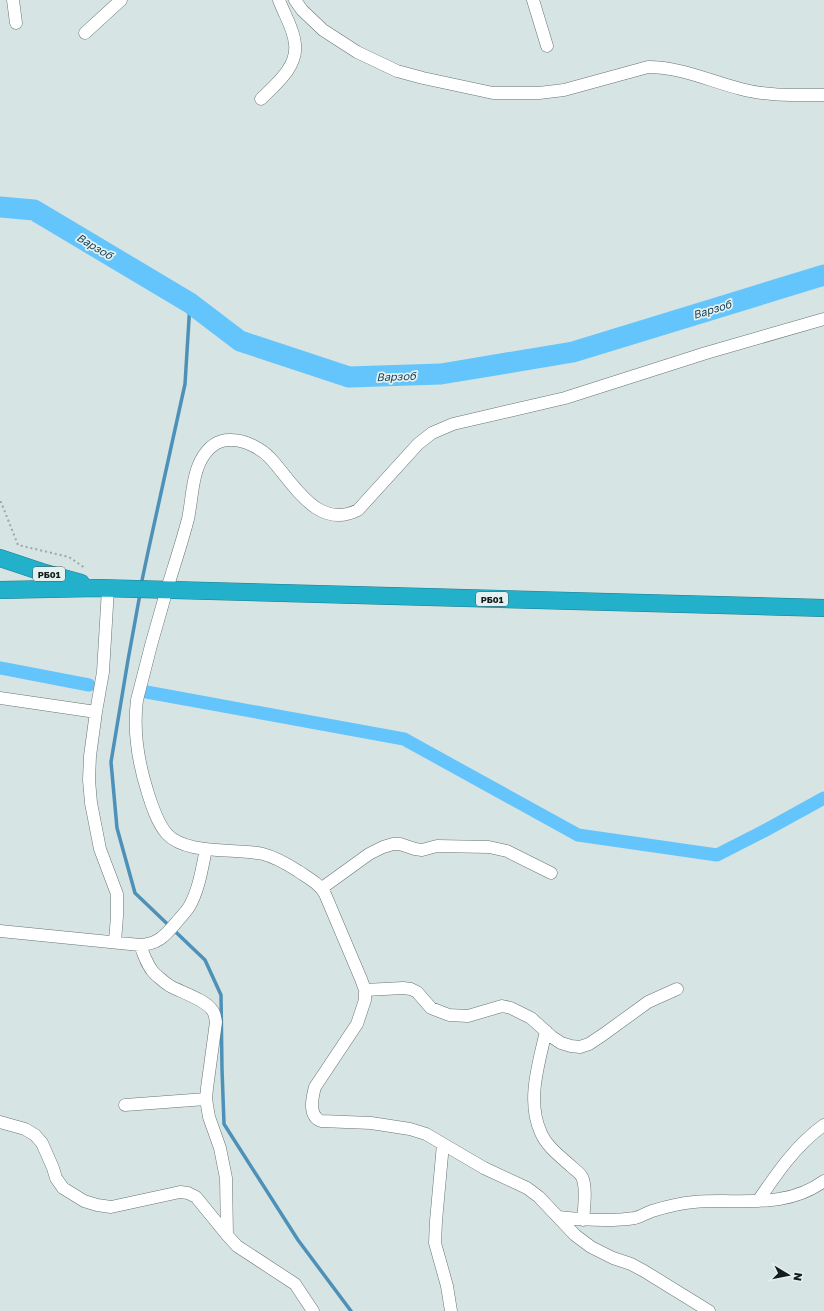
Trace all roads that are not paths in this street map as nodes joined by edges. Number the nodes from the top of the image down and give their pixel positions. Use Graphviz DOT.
graph roads {
  1 [pos="13,0"];
  2 [pos="121,0"];
  3 [pos="279,0"];
  4 [pos="295,0"];
  5 [pos="533,0"];
  6 [pos="16,23"];
  7 [pos="85,33"];
  8 [pos="547,46"];
  9 [pos="824,95"];
  10 [pos="261,99"];
  11 [pos="824,319"];
  12 [pos="0,558"];
  13 [pos="109,589"];
  14 [pos="0,590"];
  15 [pos="163,590"];
  16 [pos="824,608"];
  17 [pos="0,698"];
  18 [pos="96,712"];
  19 [pos="206,849"];
  20 [pos="551,873"];
  21 [pos="322,888"];
  22 [pos="2,935"];
  23 [pos="115,941"];
  24 [pos="140,944"];
  25 [pos="677,989"];
  26 [pos="365,990"];
  27 [pos="546,1031"];
  28 [pos="206,1099"];
  29 [pos="125,1105"];
  30 [pos="0,1122"];
  31 [pos="824,1125"];
  32 [pos="443,1144"];
  33 [pos="824,1180"];
  34 [pos="758,1201"];
  35 [pos="558,1217"];
  36 [pos="583,1220"];
  37 [pos="227,1235"];
  38 [pos="710,1310"];
  39 [pos="313,1311"];
  40 [pos="451,1311"];
  1 -- 6 [label="street"];
  2 -- 7 [label="street"];
  3 -- 10 [label="street"];
  4 -- 9 [label="street"];
  5 -- 8 [label="street"];
  11 -- 15 [label="street"];
  12 -- 13 [label="highway, РБ01"];
  13 -- 14 [label="highway, РБ01"];
  13 -- 15 [label="highway, РБ01"];
  13 -- 18 [label="street"];
  15 -- 16 [label="highway, РБ01"];
  15 -- 19 [label="street"];
  17 -- 18 [label="street"];
  18 -- 23 [label="street"];
  19 -- 21 [label="street"];
  19 -- 24 [label="street"];
  20 -- 21 [label="street"];
  21 -- 26 [label="street"];
  22 -- 23 [label="street"];
  23 -- 24 [label="street"];
  24 -- 28 [label="street"];
  25 -- 27 [label="street"];
  26 -- 27 [label="street"];
  26 -- 32 [label="street"];
  27 -- 36 [label="street"];
  28 -- 29 [label="street"];
  28 -- 37 [label="street"];
  30 -- 37 [label="street"];
  31 -- 34 [label="street"];
  32 -- 35 [label="street"];
  32 -- 40 [label="street"];
  33 -- 34 [label="street"];
  34 -- 36 [label="street"];
  35 -- 36 [label="street"];
  35 -- 38 [label="street"];
  37 -- 39 [label="street"];
}
